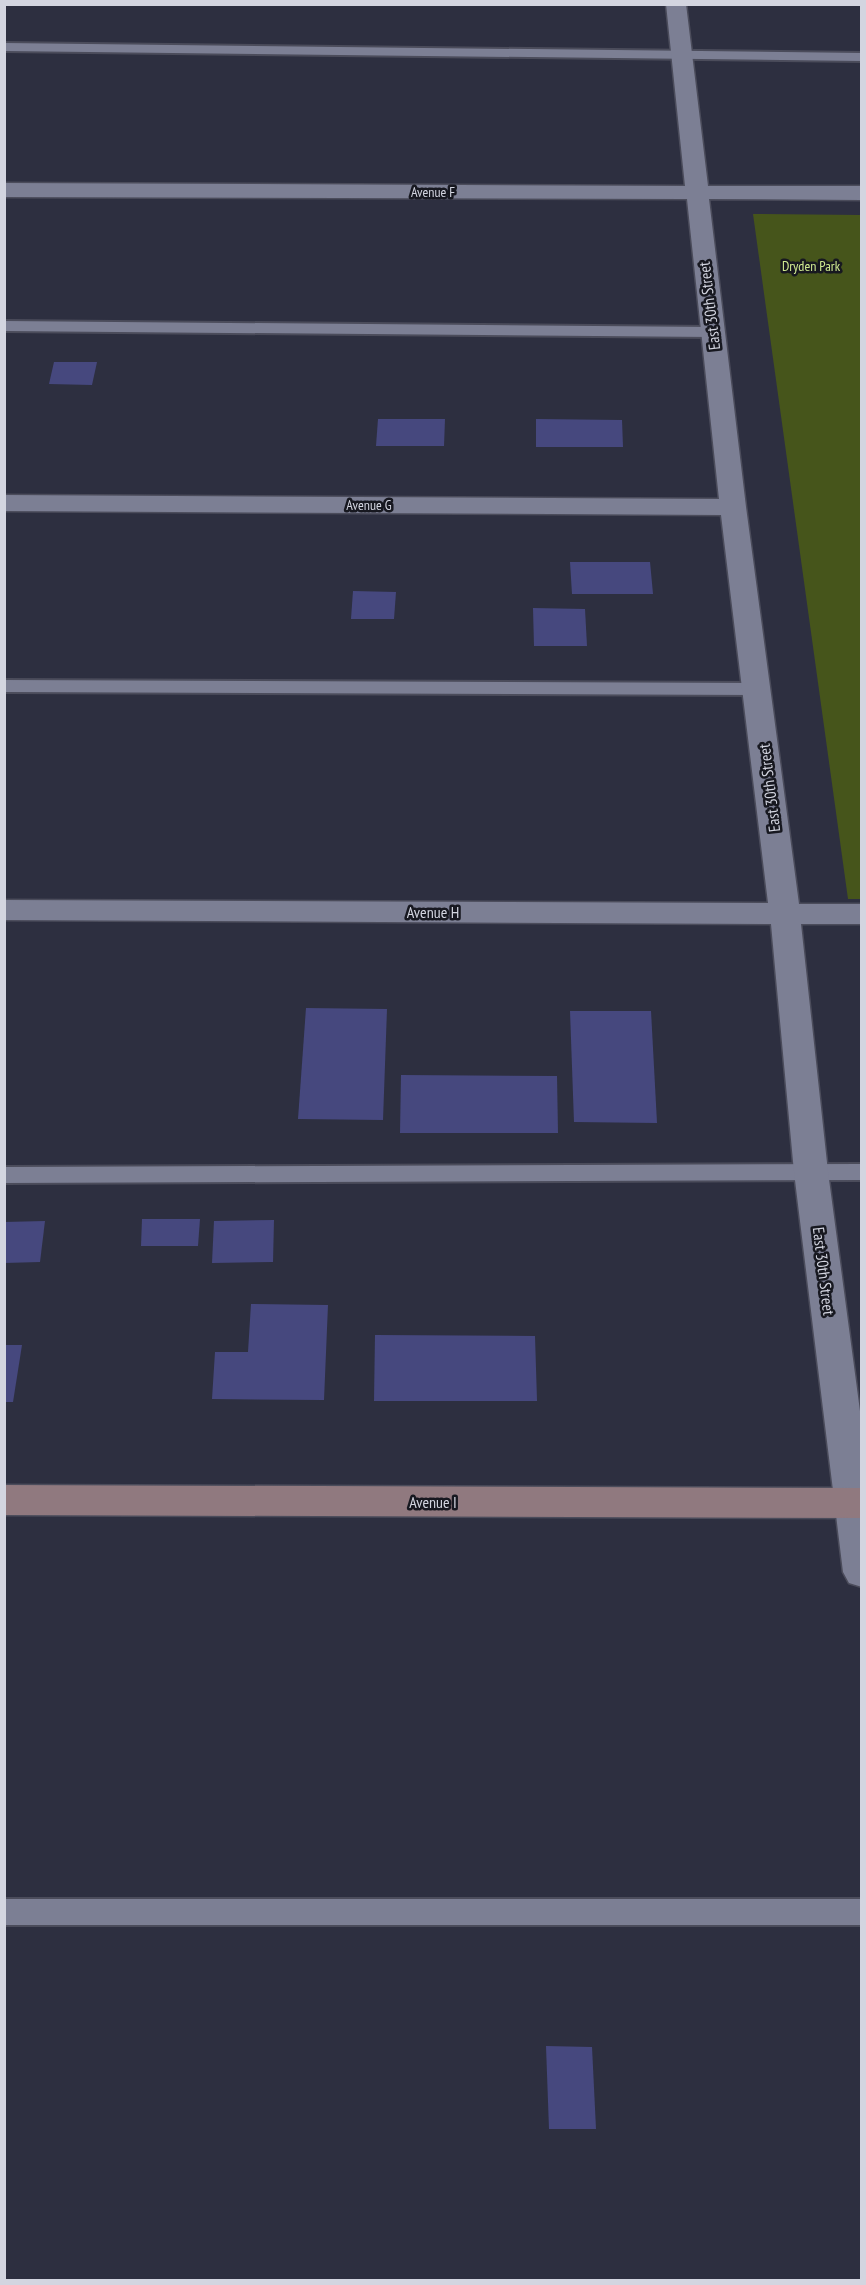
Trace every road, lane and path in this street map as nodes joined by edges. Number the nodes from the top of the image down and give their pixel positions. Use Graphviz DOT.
graph roads {
  1 [pos="676,4"];
  2 [pos="4,47"];
  3 [pos="681,56"];
  4 [pos="861,57"];
  5 [pos="4,190"];
  6 [pos="695,193"];
  7 [pos="861,193"];
  8 [pos="4,326"];
  9 [pos="712,332"];
  10 [pos="4,503"];
  11 [pos="733,507"];
  12 [pos="4,686"];
  13 [pos="757,689"];
  14 [pos="4,910"];
  15 [pos="785,914"];
  16 [pos="861,914"];
  17 [pos="811,1172"];
  18 [pos="861,1172"];
  19 [pos="4,1174"];
  20 [pos="4,1500"];
  21 [pos="857,1503"];
  22 [pos="861,1572"];
  23 [pos="4,1912"];
  24 [pos="861,1912"];
  1 -- 3 [label="street, East 30th Street"];
  2 -- 3 [label="lane"];
  3 -- 4 [label="lane"];
  3 -- 6 [label="street, East 30th Street"];
  5 -- 6 [label="street, Avenue F"];
  6 -- 7 [label="street, Avenue F"];
  6 -- 9 [label="street, East 30th Street"];
  8 -- 9 [label="lane"];
  9 -- 11 [label="street, East 30th Street"];
  10 -- 11 [label="street, Avenue G"];
  11 -- 13 [label="street, East 30th Street"];
  12 -- 13 [label="lane"];
  13 -- 15 [label="street, East 30th Street"];
  14 -- 15 [label="street, Avenue H"];
  15 -- 16 [label="street, Avenue H"];
  15 -- 17 [label="street, East 30th Street"];
  17 -- 18 [label="lane"];
  17 -- 19 [label="lane"];
  17 -- 21 [label="street, East 30th Street"];
  20 -- 21 [label="street, Avenue I"];
  21 -- 22 [label="street, East 30th Street"];
  23 -- 24 [label="lane"];
}
